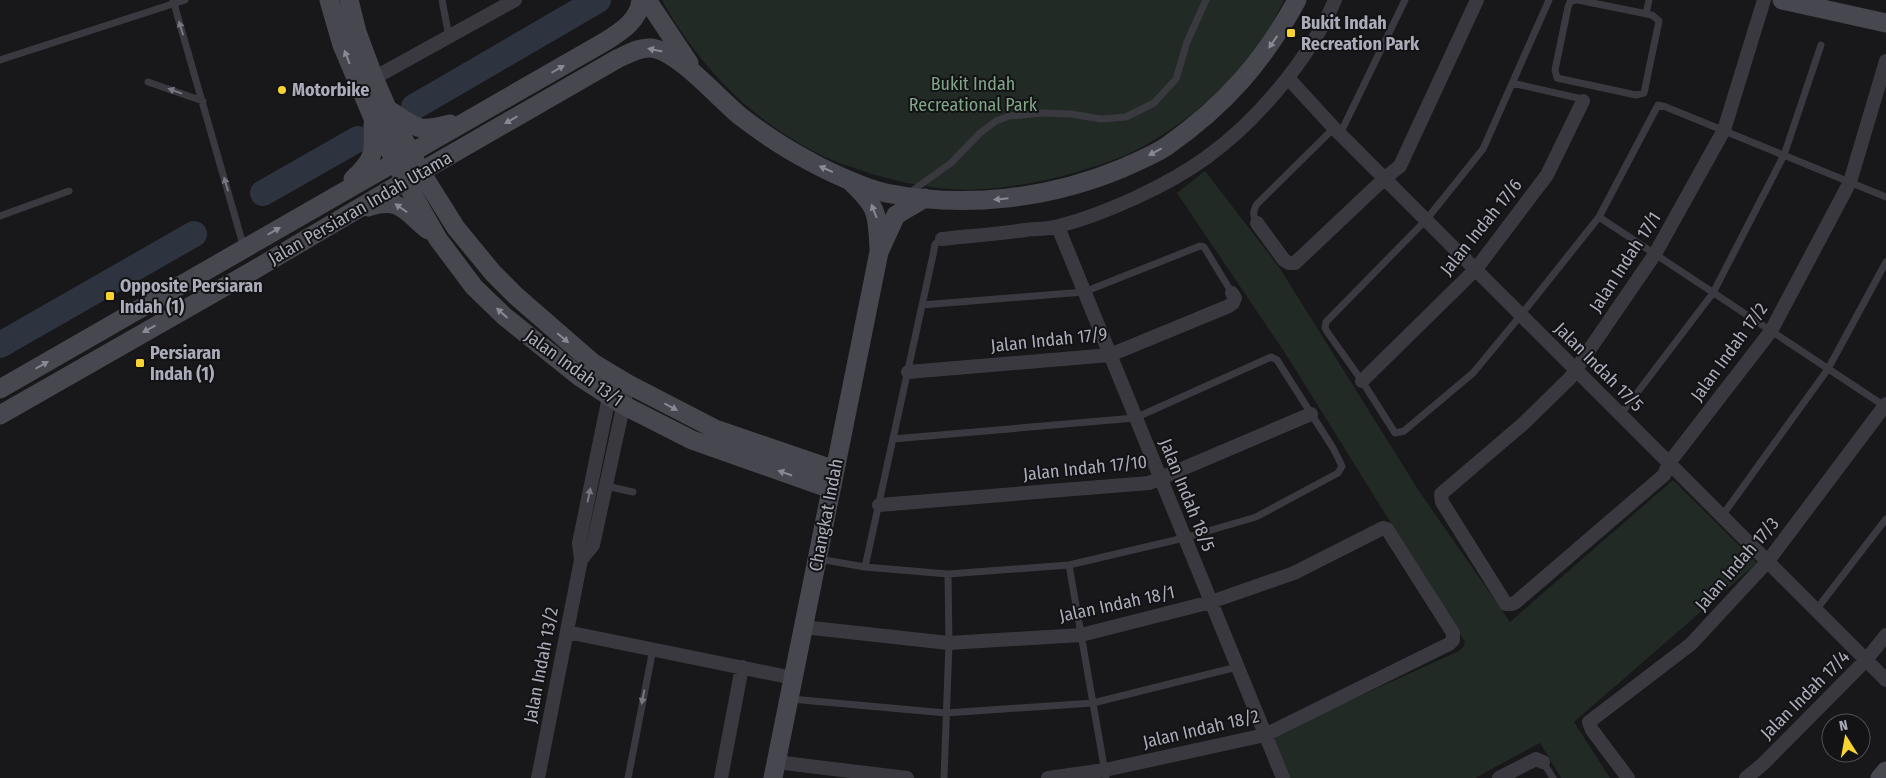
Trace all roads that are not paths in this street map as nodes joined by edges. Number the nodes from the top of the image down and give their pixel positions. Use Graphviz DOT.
graph roads {
  1 [pos="185,0"];
  2 [pos="329,0"];
  3 [pos="349,0"];
  4 [pos="442,0"];
  5 [pos="514,0"];
  6 [pos="641,0"];
  7 [pos="647,0"];
  8 [pos="1206,0"];
  9 [pos="1297,0"];
  10 [pos="1335,0"];
  11 [pos="1406,0"];
  12 [pos="1477,0"];
  13 [pos="1549,0"];
  14 [pos="1576,0"];
  15 [pos="1649,0"];
  16 [pos="1764,0"];
  17 [pos="1782,0"];
  18 [pos="173,2"];
  19 [pos="1646,14"];
  20 [pos="1886,22"];
  21 [pos="449,37"];
  22 [pos="1821,45"];
  23 [pos="0,60"];
  24 [pos="1886,60"];
  25 [pos="696,75"];
  26 [pos="374,78"];
  27 [pos="1288,78"];
  28 [pos="148,82"];
  29 [pos="1512,83"];
  30 [pos="203,101"];
  31 [pos="1583,101"];
  32 [pos="380,114"];
  33 [pos="470,119"];
  34 [pos="1724,130"];
  35 [pos="1337,131"];
  36 [pos="479,138"];
  37 [pos="1784,155"];
  38 [pos="403,158"];
  39 [pos="413,176"];
  40 [pos="848,178"];
  41 [pos="1385,178"];
  42 [pos="1850,182"];
  43 [pos="69,191"];
  44 [pos="916,196"];
  45 [pos="1886,197"];
  46 [pos="329,200"];
  47 [pos="0,216"];
  48 [pos="343,217"];
  49 [pos="1599,217"];
  50 [pos="1426,220"];
  51 [pos="1257,224"];
  52 [pos="1058,226"];
  53 [pos="456,228"];
  54 [pos="438,239"];
  55 [pos="942,239"];
  56 [pos="244,248"];
  57 [pos="879,252"];
  58 [pos="1655,254"];
  59 [pos="1886,262"];
  60 [pos="1476,269"];
  61 [pos="1084,292"];
  62 [pos="1232,293"];
  63 [pos="1713,293"];
  64 [pos="922,305"];
  65 [pos="1521,315"];
  66 [pos="1771,331"];
  67 [pos="1110,354"];
  68 [pos="1576,369"];
  69 [pos="1828,369"];
  70 [pos="908,372"];
  71 [pos="621,380"];
  72 [pos="1362,381"];
  73 [pos="0,389"];
  74 [pos="616,401"];
  75 [pos="1886,406"];
  76 [pos="1311,414"];
  77 [pos="1621,414"];
  78 [pos="0,415"];
  79 [pos="1135,418"];
  80 [pos="893,439"];
  81 [pos="1669,463"];
  82 [pos="835,470"];
  83 [pos="1160,477"];
  84 [pos="606,486"];
  85 [pos="831,489"];
  86 [pos="633,492"];
  87 [pos="879,505"];
  88 [pos="1722,516"];
  89 [pos="1886,520"];
  90 [pos="1184,538"];
  91 [pos="817,559"];
  92 [pos="581,560"];
  93 [pos="1768,562"];
  94 [pos="1069,565"];
  95 [pos="865,567"];
  96 [pos="948,574"];
  97 [pos="1211,602"];
  98 [pos="1512,604"];
  99 [pos="1816,610"];
  100 [pos="803,627"];
  101 [pos="567,632"];
  102 [pos="1453,633"];
  103 [pos="1886,634"];
  104 [pos="1081,635"];
  105 [pos="949,643"];
  106 [pos="653,649"];
  107 [pos="1866,660"];
  108 [pos="742,667"];
  109 [pos="1237,667"];
  110 [pos="793,678"];
  111 [pos="1886,680"];
  112 [pos="789,699"];
  113 [pos="1093,704"];
  114 [pos="946,713"];
  115 [pos="1265,735"];
  116 [pos="1543,762"];
  117 [pos="775,770"];
  118 [pos="1886,771"];
  119 [pos="1106,774"];
  120 [pos="538,778"];
  121 [pos="628,778"];
  122 [pos="721,778"];
  123 [pos="907,778"];
  124 [pos="944,778"];
  125 [pos="1048,778"];
  126 [pos="1283,778"];
  127 [pos="1499,778"];
  128 [pos="1553,778"];
  129 [pos="1628,778"];
  130 [pos="1746,778"];
  131 [pos="1880,778"];
  1 -- 18 [label="lane"];
  32 -- 2 [label="main road, one-way"];
  3 -- 26 [label="main road"];
  4 -- 21 [label="lane"];
  5 -- 21 [label="street"];
  33 -- 6 [label="main road, Jalan Persiaran Indah Utama, one-way"];
  7 -- 25 [label="main road, Jalan Persiaran Indah Utama"];
  8 -- 44 [label="lane"];
  9 -- 44 [label="main road, Jalan Persiaran Indah Utama, one-way"];
  10 -- 27 [label="street"];
  11 -- 35 [label="lane"];
  12 -- 41 [label="street"];
  13 -- 29 [label="lane"];
  14 -- 19 [label="lane"];
  14 -- 19 [label="lane"];
  15 -- 19 [label="lane"];
  16 -- 34 [label="street, Jalan Indah 17/1"];
  17 -- 20 [label="main road"];
  18 -- 23 [label="lane"];
  30 -- 18 [label="lane, one-way"];
  21 -- 26 [label="street"];
  22 -- 37 [label="lane"];
  24 -- 42 [label="street, Jalan Indah 17/2"];
  25 -- 36 [label="main road, Jalan Persiaran Indah Utama, one-way"];
  40 -- 25 [label="main road, Jalan Persiaran Indah Utama, one-way"];
  26 -- 32 [label="main road"];
  27 -- 35 [label="street, Jalan Indah 17/5"];
  27 -- 52 [label="street"];
  30 -- 28 [label="lane, one-way"];
  29 -- 31 [label="lane"];
  29 -- 50 [label="lane"];
  56 -- 30 [label="lane, one-way"];
  31 -- 60 [label="street, Jalan Indah 17/6"];
  32 -- 33 [label="main road"];
  32 -- 38 [label="main road"];
  32 -- 46 [label="main road"];
  33 -- 38 [label="main road, Jalan Persiaran Indah Utama"];
  34 -- 37 [label="lane"];
  34 -- 49 [label="lane"];
  34 -- 58 [label="street, Jalan Indah 17/1"];
  35 -- 41 [label="street, Jalan Indah 17/5"];
  35 -- 51 [label="lane"];
  36 -- 39 [label="main road, Jalan Persiaran Indah Utama"];
  36 -- 53 [label="main road"];
  37 -- 42 [label="lane"];
  37 -- 63 [label="lane"];
  38 -- 39 [label="main road"];
  38 -- 46 [label="main road, Jalan Persiaran Indah Utama"];
  39 -- 48 [label="main road, Jalan Persiaran Indah Utama"];
  39 -- 53 [label="main road, Jalan Indah 13/1"];
  39 -- 54 [label="main road, Jalan Indah 13/1"];
  40 -- 44 [label="main road, Jalan Persiaran Indah Utama"];
  57 -- 40 [label="main road, Changkat Indah, one-way"];
  41 -- 50 [label="street, Jalan Indah 17/5"];
  41 -- 51 [label="street"];
  42 -- 45 [label="lane"];
  42 -- 66 [label="street, Jalan Indah 17/2"];
  43 -- 47 [label="lane"];
  44 -- 57 [label="main road, Changkat Indah"];
  56 -- 46 [label="main road, Jalan Persiaran Indah Utama, one-way"];
  54 -- 48 [label="main road, one-way"];
  48 -- 78 [label="main road, Jalan Persiaran Indah Utama, one-way"];
  49 -- 58 [label="lane"];
  49 -- 65 [label="lane"];
  50 -- 60 [label="street, Jalan Indah 17/5"];
  50 -- 72 [label="lane"];
  52 -- 55 [label="street"];
  52 -- 61 [label="street, Jalan Indah 18/5"];
  53 -- 71 [label="main road, Jalan Indah 13/1, one-way"];
  74 -- 54 [label="main road, Jalan Indah 13/1, one-way"];
  55 -- 64 [label="lane"];
  73 -- 56 [label="main road, Jalan Persiaran Indah Utama, one-way"];
  57 -- 82 [label="main road, Changkat Indah"];
  58 -- 63 [label="lane"];
  58 -- 68 [label="street, Jalan Indah 17/1"];
  59 -- 69 [label="lane"];
  60 -- 65 [label="street, Jalan Indah 17/5"];
  60 -- 72 [label="street, Jalan Indah 17/6"];
  61 -- 62 [label="lane"];
  61 -- 64 [label="lane"];
  61 -- 67 [label="street, Jalan Indah 18/5"];
  62 -- 67 [label="street, Jalan Indah 17/9"];
  63 -- 66 [label="lane"];
  63 -- 77 [label="lane"];
  64 -- 70 [label="lane"];
  65 -- 68 [label="street, Jalan Indah 17/5"];
  65 -- 72 [label="lane"];
  66 -- 69 [label="lane"];
  66 -- 81 [label="street, Jalan Indah 17/2"];
  67 -- 70 [label="street, Jalan Indah 17/9"];
  67 -- 79 [label="street, Jalan Indah 18/5"];
  68 -- 77 [label="street, Jalan Indah 17/5"];
  68 -- 98 [label="street, Jalan Indah 17/1"];
  69 -- 75 [label="lane"];
  69 -- 88 [label="lane"];
  70 -- 80 [label="lane"];
  71 -- 74 [label="street, Jalan Indah 13/2"];
  71 -- 82 [label="main road, Jalan Indah 13/1, one-way"];
  74 -- 84 [label="street, Jalan Indah 13/2"];
  85 -- 74 [label="main road, Jalan Indah 13/1, one-way"];
  92 -- 74 [label="street, Jalan Indah 13/2, one-way"];
  75 -- 93 [label="street, Jalan Indah 17/3"];
  76 -- 79 [label="lane"];
  76 -- 83 [label="street, Jalan Indah 17/10"];
  76 -- 90 [label="lane"];
  77 -- 81 [label="street, Jalan Indah 17/5"];
  79 -- 80 [label="lane"];
  79 -- 83 [label="street, Jalan Indah 18/5"];
  80 -- 87 [label="lane"];
  81 -- 88 [label="street, Jalan Indah 17/5"];
  81 -- 98 [label="street, Jalan Indah 17/2"];
  82 -- 85 [label="main road, Changkat Indah"];
  83 -- 87 [label="street, Jalan Indah 17/10"];
  83 -- 90 [label="street, Jalan Indah 18/5"];
  84 -- 86 [label="lane"];
  84 -- 92 [label="street, Jalan Indah 13/2"];
  85 -- 91 [label="main road, Changkat Indah"];
  87 -- 95 [label="lane"];
  88 -- 93 [label="street, Jalan Indah 17/5"];
  89 -- 99 [label="lane"];
  90 -- 94 [label="lane"];
  90 -- 97 [label="street, Jalan Indah 18/5"];
  91 -- 95 [label="lane"];
  91 -- 100 [label="main road, Changkat Indah"];
  92 -- 101 [label="street, Jalan Indah 13/2"];
  93 -- 99 [label="street, Jalan Indah 17/5"];
  93 -- 129 [label="street, Jalan Indah 17/3"];
  94 -- 96 [label="lane"];
  94 -- 104 [label="lane"];
  95 -- 96 [label="lane"];
  96 -- 105 [label="lane"];
  97 -- 102 [label="street, Jalan Indah 18/1"];
  97 -- 104 [label="street, Jalan Indah 18/1"];
  97 -- 109 [label="street, Jalan Indah 18/5"];
  99 -- 107 [label="street, Jalan Indah 17/5"];
  100 -- 105 [label="street, Jalan Indah 18/1"];
  100 -- 110 [label="main road, Changkat Indah"];
  101 -- 106 [label="street"];
  101 -- 120 [label="street, Jalan Indah 13/2"];
  102 -- 115 [label="street, Jalan Indah 18/2"];
  103 -- 107 [label="street, Jalan Indah 17/4"];
  104 -- 105 [label="street, Jalan Indah 18/1"];
  104 -- 113 [label="lane"];
  105 -- 114 [label="lane"];
  106 -- 108 [label="street"];
  106 -- 121 [label="lane, one-way"];
  107 -- 111 [label="street, Jalan Indah 17/5"];
  107 -- 130 [label="street, Jalan Indah 17/4"];
  108 -- 110 [label="street"];
  108 -- 122 [label="street"];
  109 -- 113 [label="lane"];
  109 -- 115 [label="street, Jalan Indah 18/5"];
  110 -- 112 [label="main road, Changkat Indah"];
  112 -- 114 [label="lane"];
  112 -- 117 [label="main road, Changkat Indah"];
  113 -- 114 [label="lane"];
  113 -- 119 [label="lane"];
  114 -- 124 [label="lane"];
  115 -- 119 [label="street, Jalan Indah 18/2"];
  115 -- 126 [label="street, Jalan Indah 18/5"];
  116 -- 127 [label="street"];
  116 -- 128 [label="lane"];
  117 -- 123 [label="street"];
  118 -- 131 [label="main road"];
  119 -- 125 [label="street, Jalan Indah 18/2"];
}
